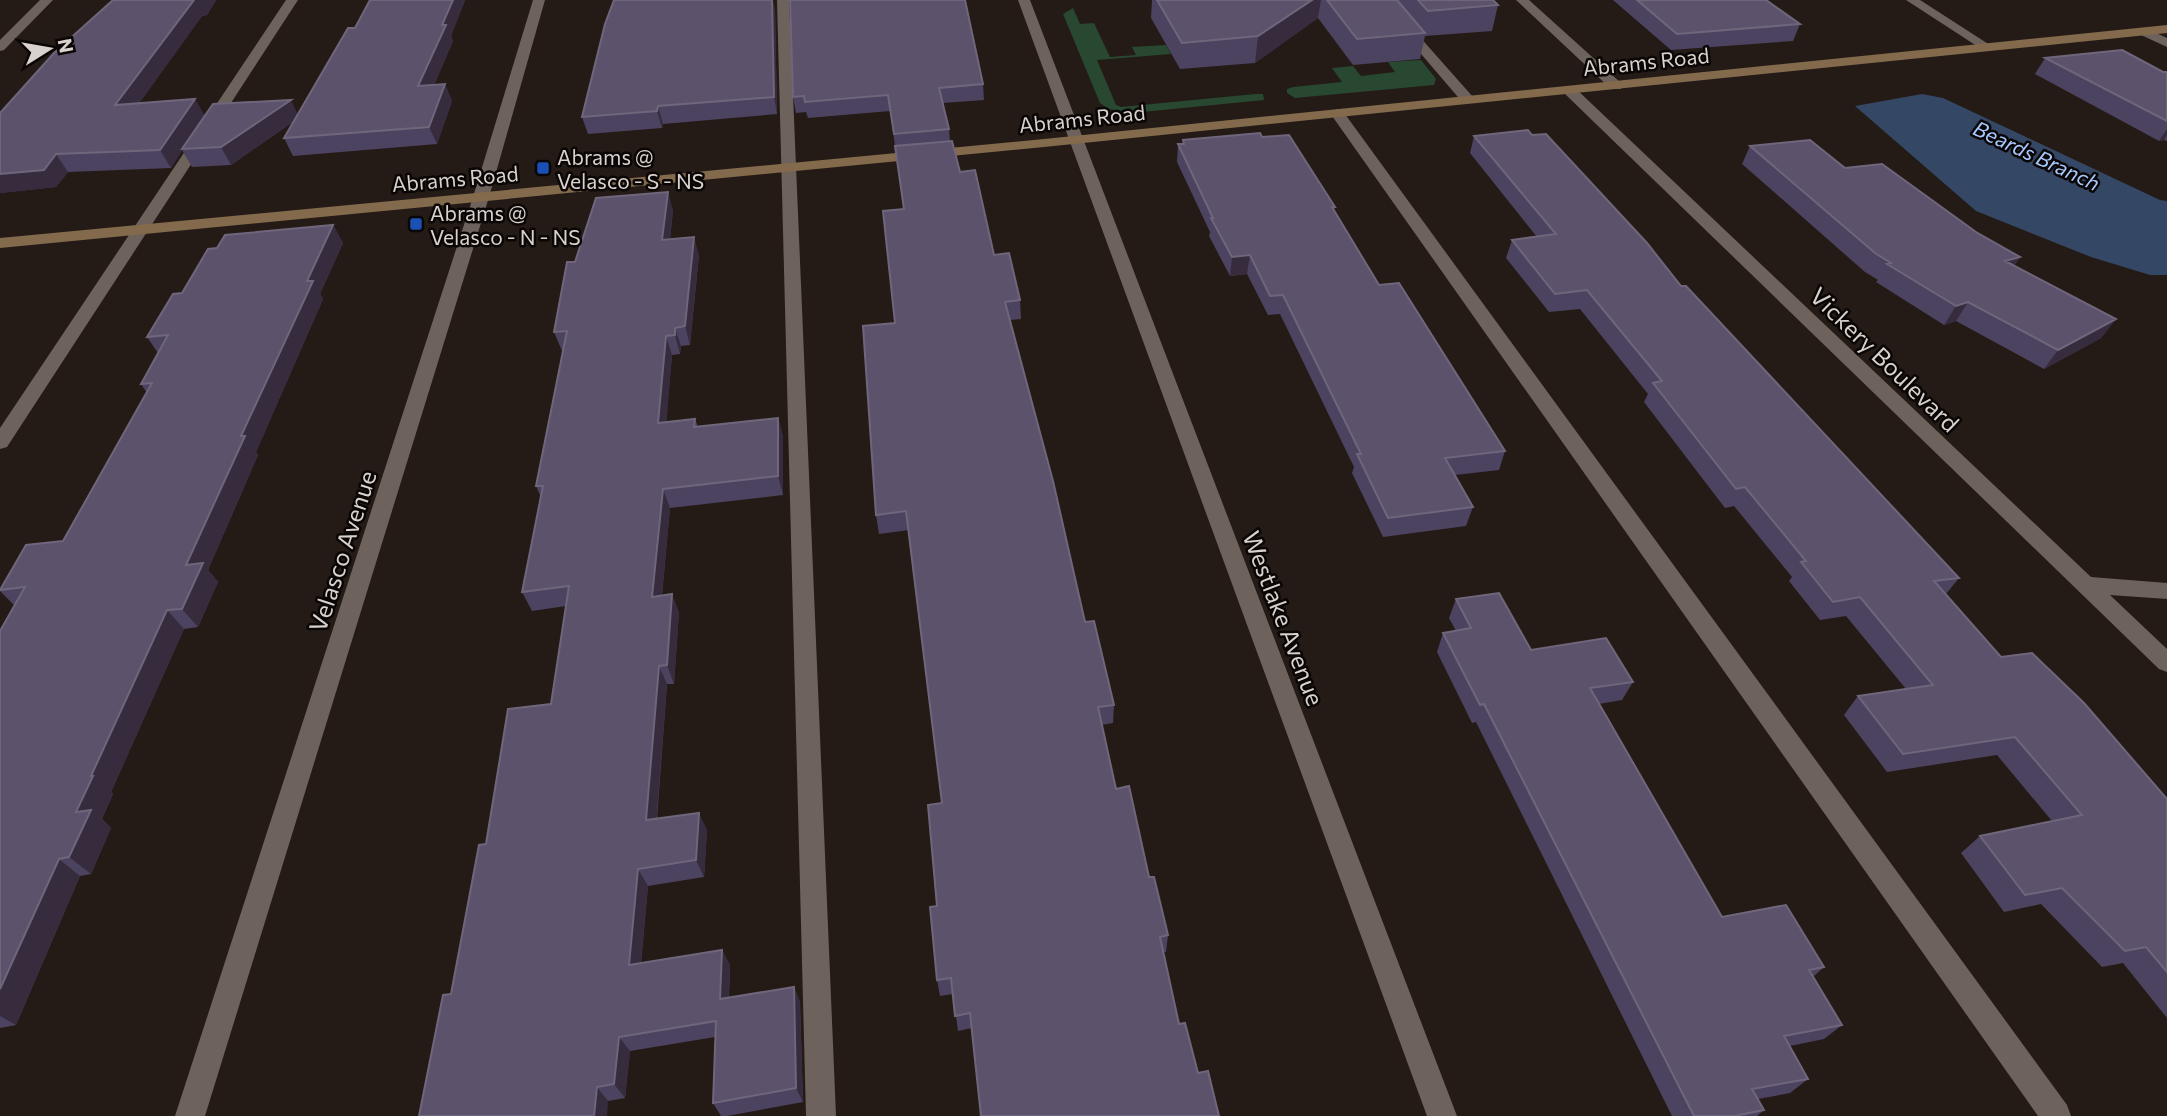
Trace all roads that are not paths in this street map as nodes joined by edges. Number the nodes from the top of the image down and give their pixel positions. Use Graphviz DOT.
graph roads {
  1 [pos="47,0"];
  2 [pos="292,0"];
  3 [pos="539,0"];
  4 [pos="783,0"];
  5 [pos="1024,0"];
  6 [pos="1381,0"];
  7 [pos="1522,0"];
  8 [pos="1912,0"];
  9 [pos="2167,29"];
  10 [pos="2145,32"];
  11 [pos="2167,43"];
  12 [pos="0,47"];
  13 [pos="1987,47"];
  14 [pos="1616,86"];
  15 [pos="1569,90"];
  16 [pos="1468,100"];
  17 [pos="1337,113"];
  18 [pos="1076,139"];
  19 [pos="788,167"];
  20 [pos="481,197"];
  21 [pos="141,229"];
  22 [pos="0,243"];
  23 [pos="0,443"];
  24 [pos="2085,585"];
  25 [pos="2167,591"];
  26 [pos="2167,663"];
  27 [pos="190,1116"];
  28 [pos="821,1116"];
  29 [pos="1442,1116"];
  30 [pos="2056,1116"];
  1 -- 12 [label="street"];
  2 -- 21 [label="street"];
  3 -- 20 [label="street, Velasco Avenue"];
  4 -- 19 [label="street"];
  5 -- 18 [label="street, Westlake Avenue"];
  6 -- 16 [label="street"];
  7 -- 14 [label="street"];
  8 -- 13 [label="street"];
  9 -- 10 [label="main road, Abrams Road"];
  10 -- 11 [label="street"];
  10 -- 13 [label="main road, Abrams Road"];
  13 -- 14 [label="main road, Abrams Road"];
  14 -- 15 [label="main road, Abrams Road"];
  15 -- 16 [label="main road, Abrams Road"];
  15 -- 24 [label="street, Vickery Boulevard"];
  16 -- 17 [label="main road, Abrams Road"];
  17 -- 18 [label="main road, Abrams Road"];
  17 -- 30 [label="street"];
  18 -- 19 [label="main road, Abrams Road"];
  18 -- 29 [label="street, Westlake Avenue"];
  19 -- 20 [label="main road, Abrams Road"];
  19 -- 28 [label="street"];
  20 -- 21 [label="main road, Abrams Road"];
  20 -- 27 [label="street, Velasco Avenue"];
  21 -- 22 [label="main road, Abrams Road"];
  21 -- 23 [label="street"];
  24 -- 25 [label="street"];
  24 -- 26 [label="street, Vickery Boulevard"];
}
